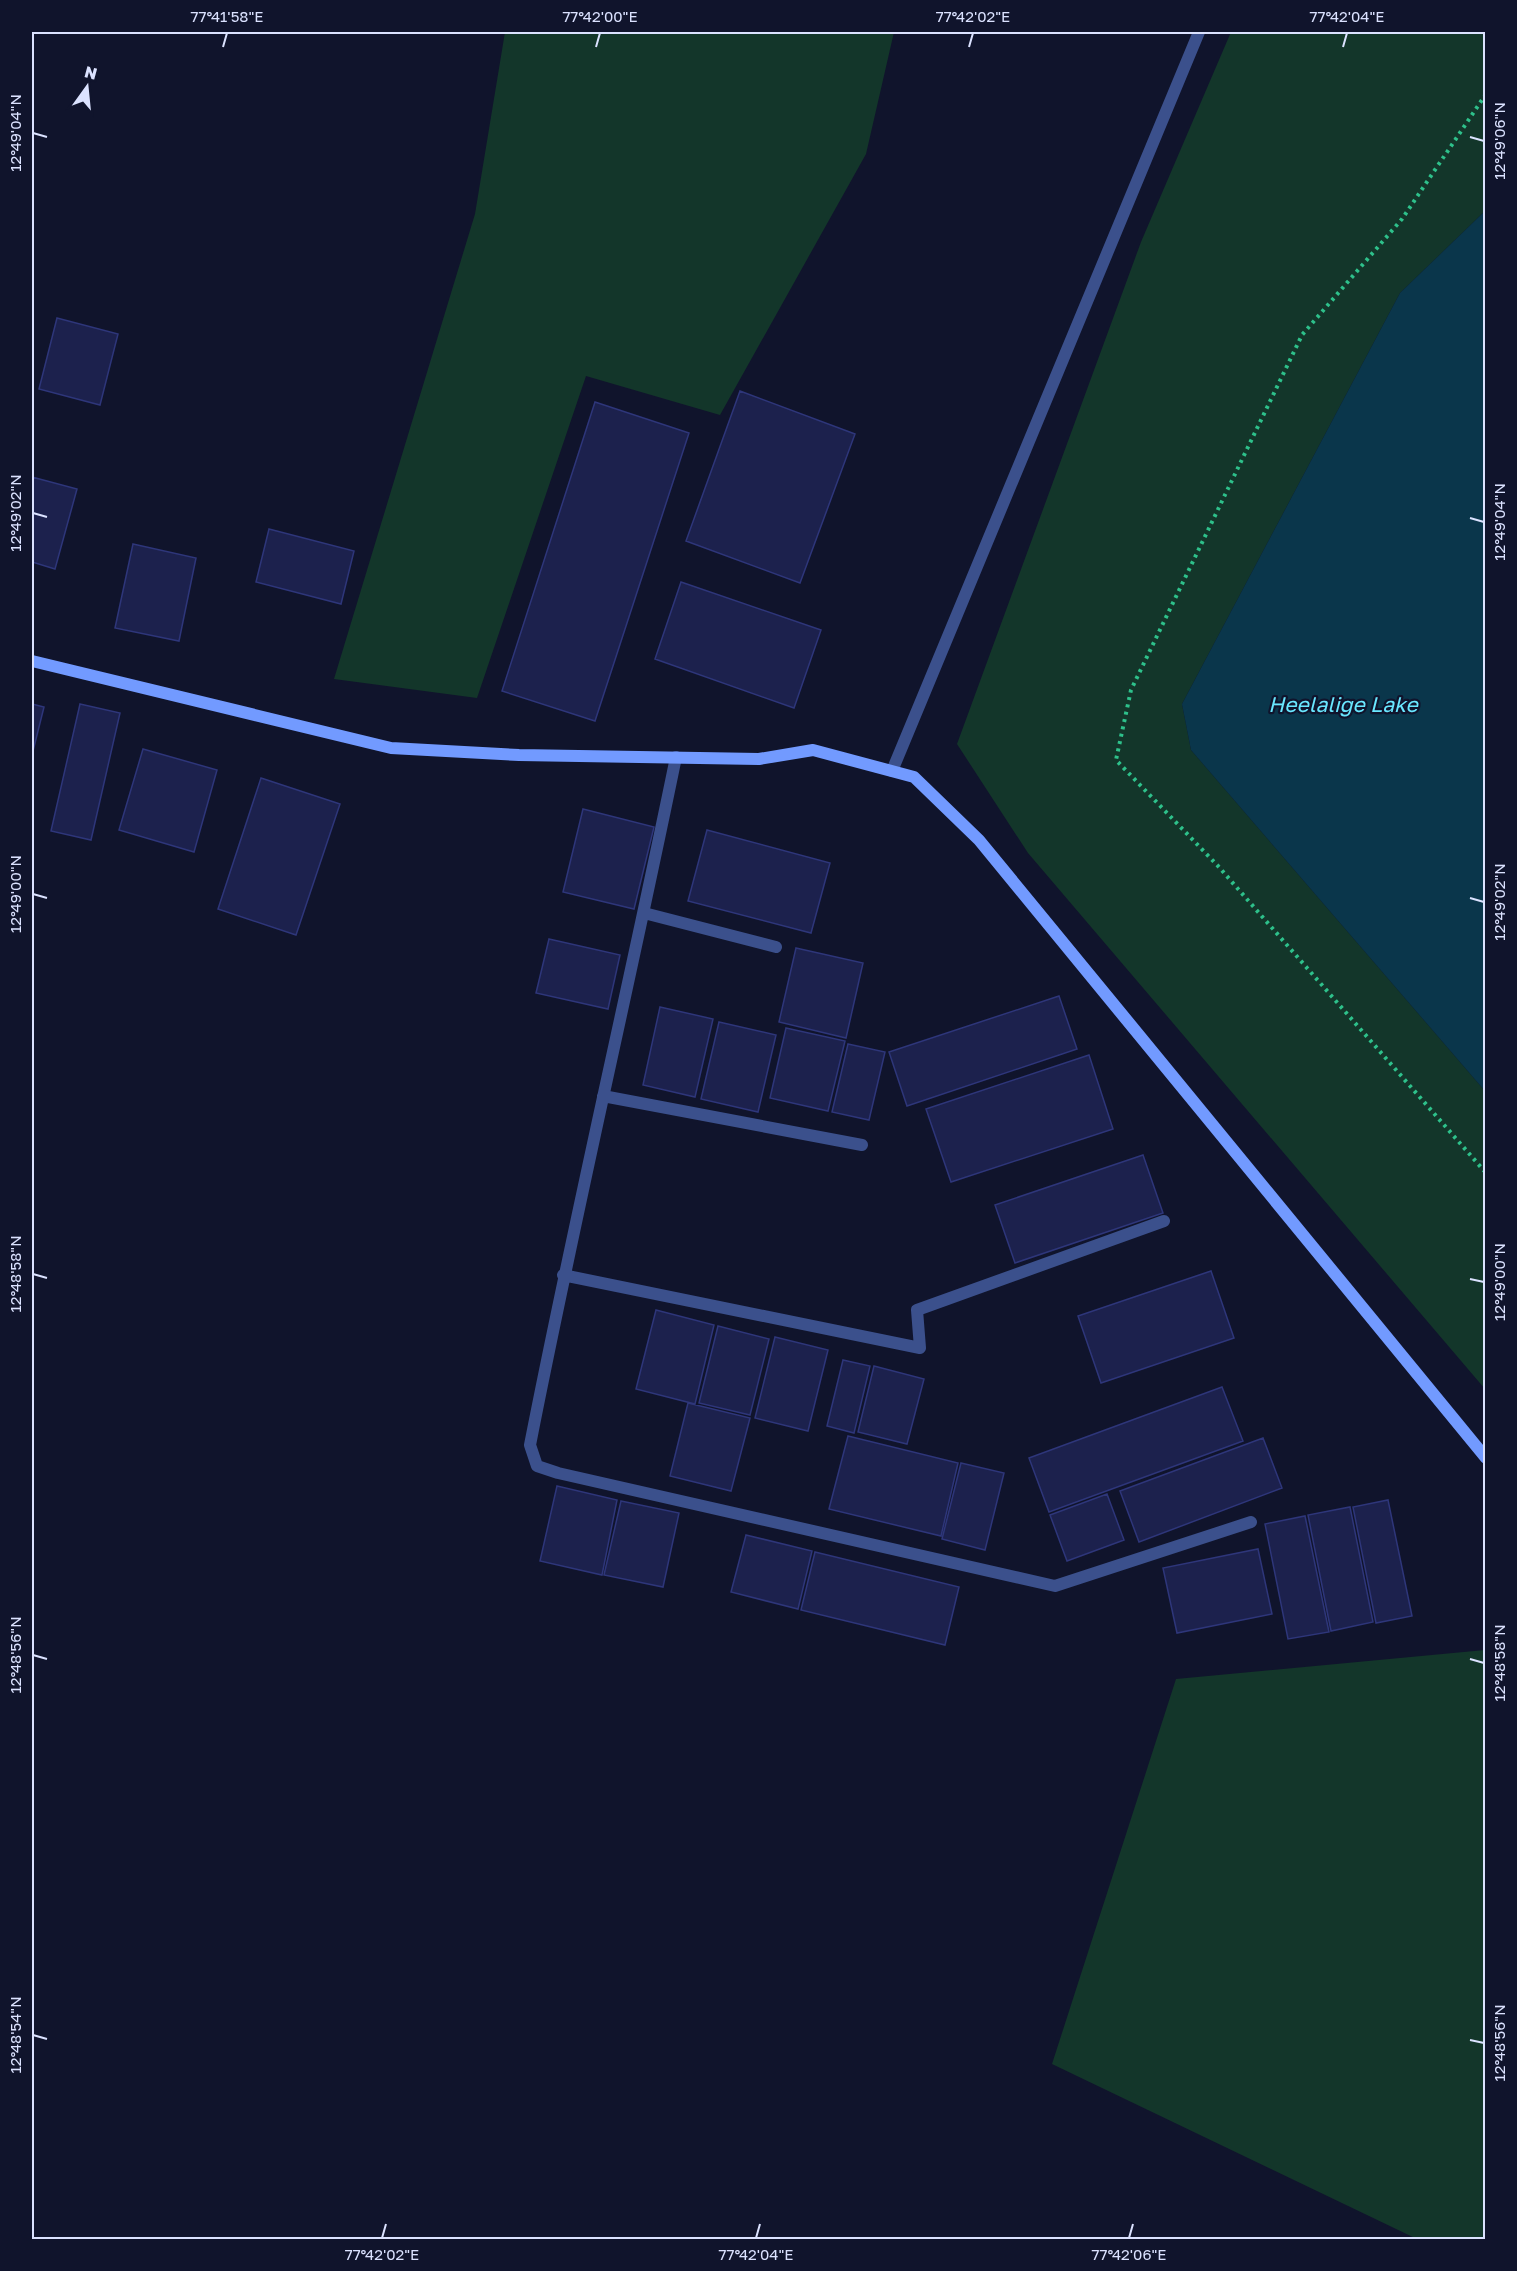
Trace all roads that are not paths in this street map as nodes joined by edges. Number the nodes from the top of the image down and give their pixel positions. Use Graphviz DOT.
graph roads {
  1 [pos="1199,32"];
  2 [pos="32,661"];
  3 [pos="676,757"];
  4 [pos="892,771"];
  5 [pos="644,914"];
  6 [pos="776,947"];
  7 [pos="603,1096"];
  8 [pos="862,1145"];
  9 [pos="1164,1221"];
  10 [pos="563,1275"];
  11 [pos="1485,1458"];
  12 [pos="1251,1522"];
  1 -- 4 [label="street"];
  2 -- 3 [label="street"];
  3 -- 4 [label="street"];
  3 -- 5 [label="street"];
  4 -- 11 [label="street"];
  5 -- 6 [label="street"];
  5 -- 7 [label="street"];
  7 -- 8 [label="street"];
  7 -- 10 [label="street"];
  9 -- 10 [label="street"];
  10 -- 12 [label="street"];
}
